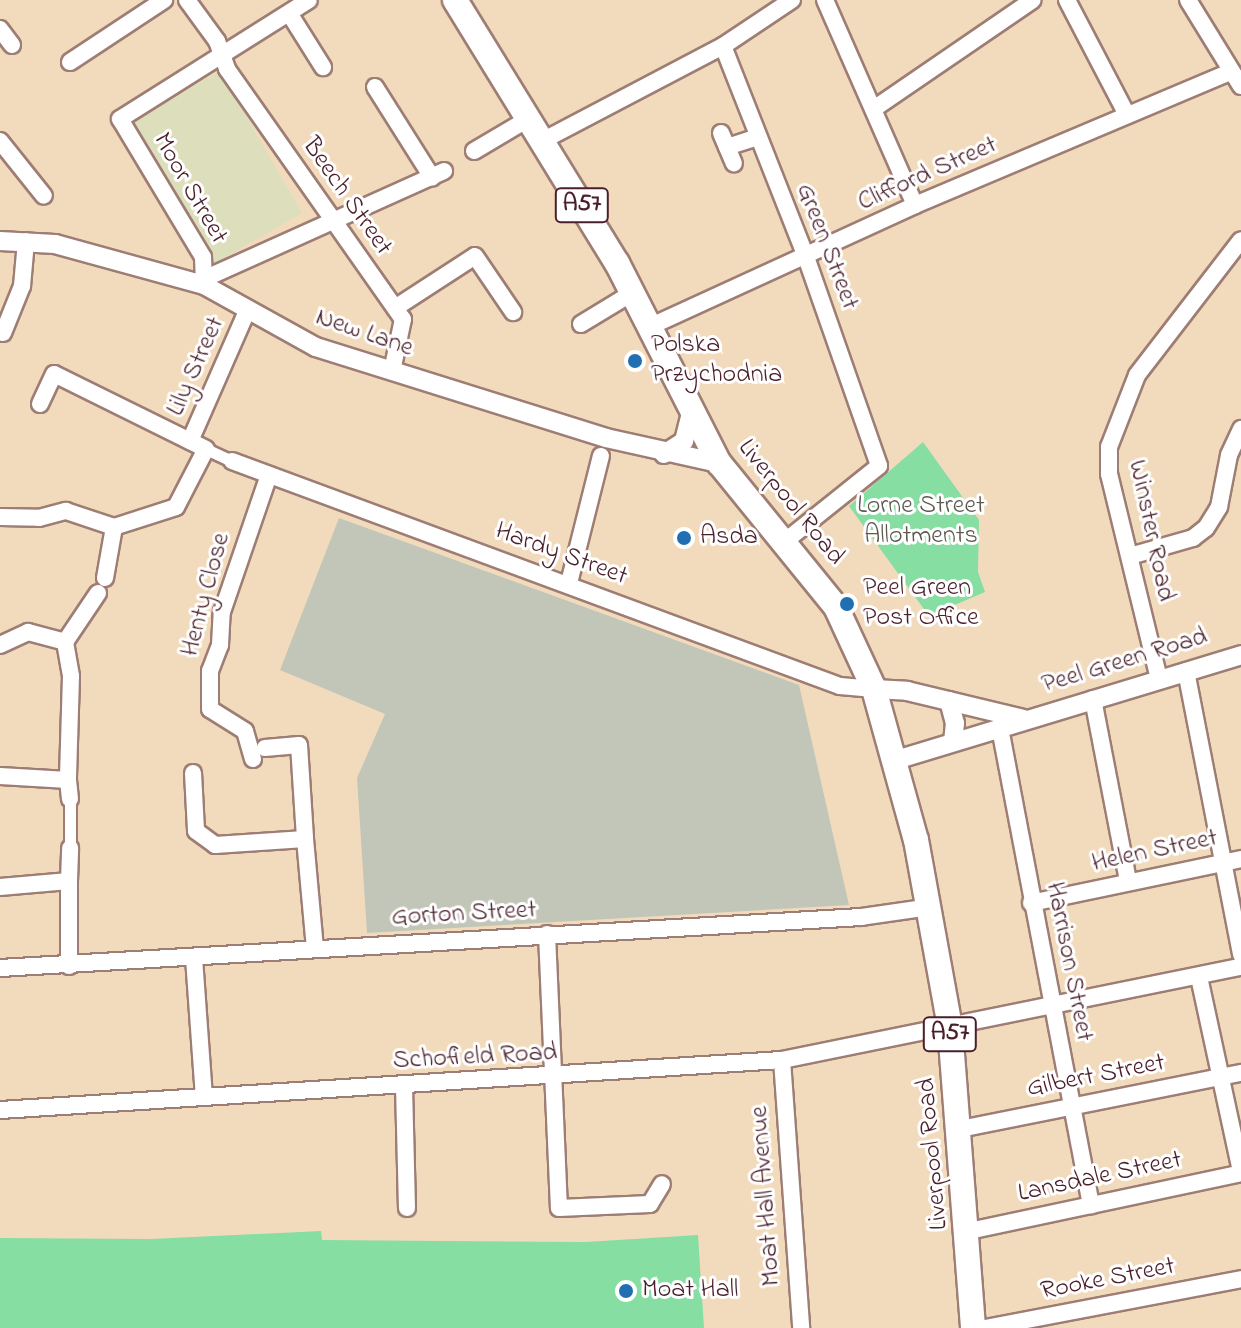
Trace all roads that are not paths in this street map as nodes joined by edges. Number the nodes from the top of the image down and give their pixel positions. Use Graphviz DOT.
graph roads {
  1 [pos="164,0"];
  2 [pos="187,0"];
  3 [pos="309,0"];
  4 [pos="455,0"];
  5 [pos="792,0"];
  6 [pos="825,0"];
  7 [pos="1033,0"];
  8 [pos="1067,0"];
  9 [pos="1188,0"];
  10 [pos="289,13"];
  11 [pos="0,29"];
  12 [pos="12,45"];
  13 [pos="723,46"];
  14 [pos="222,55"];
  15 [pos="70,62"];
  16 [pos="323,67"];
  17 [pos="1230,72"];
  18 [pos="1241,86"];
  19 [pos="375,87"];
  20 [pos="875,108"];
  21 [pos="1127,115"];
  22 [pos="528,119"];
  23 [pos="757,137"];
  24 [pos="0,141"];
  25 [pos="542,141"];
  26 [pos="727,148"];
  27 [pos="474,151"];
  28 [pos="44,196"];
  29 [pos="915,205"];
  30 [pos="333,221"];
  31 [pos="1241,240"];
  32 [pos="0,241"];
  33 [pos="26,241"];
  34 [pos="806,257"];
  35 [pos="1234,262"];
  36 [pos="205,281"];
  37 [pos="632,293"];
  38 [pos="395,308"];
  39 [pos="247,311"];
  40 [pos="513,312"];
  41 [pos="581,324"];
  42 [pos="649,327"];
  43 [pos="3,333"];
  44 [pos="392,371"];
  45 [pos="40,404"];
  46 [pos="691,413"];
  47 [pos="1241,429"];
  48 [pos="190,441"];
  49 [pos="603,447"];
  50 [pos="206,449"];
  51 [pos="664,454"];
  52 [pos="232,461"];
  53 [pos="719,463"];
  54 [pos="269,475"];
  55 [pos="0,517"];
  56 [pos="114,527"];
  57 [pos="784,542"];
  58 [pos="1130,556"];
  59 [pos="569,583"];
  60 [pos="65,642"];
  61 [pos="0,645"];
  62 [pos="1241,655"];
  63 [pos="1186,671"];
  64 [pos="1159,679"];
  65 [pos="874,689"];
  66 [pos="1093,699"];
  67 [pos="949,701"];
  68 [pos="1024,719"];
  69 [pos="1000,728"];
  70 [pos="953,742"];
  71 [pos="896,760"];
  72 [pos="193,773"];
  73 [pos="0,776"];
  74 [pos="68,780"];
  75 [pos="70,799"];
  76 [pos="305,839"];
  77 [pos="70,848"];
  78 [pos="1241,859"];
  79 [pos="1223,862"];
  80 [pos="69,881"];
  81 [pos="1128,881"];
  82 [pos="0,887"];
  83 [pos="1031,903"];
  84 [pos="930,907"];
  85 [pos="547,934"];
  86 [pos="315,948"];
  87 [pos="1241,955"];
  88 [pos="194,958"];
  89 [pos="69,966"];
  90 [pos="1241,967"];
  91 [pos="0,968"];
  92 [pos="1199,977"];
  93 [pos="1051,1007"];
  94 [pos="950,1028"];
  95 [pos="782,1060"];
  96 [pos="1241,1073"];
  97 [pos="1221,1077"];
  98 [pos="555,1078"];
  99 [pos="404,1086"];
  100 [pos="204,1097"];
  101 [pos="1073,1106"];
  102 [pos="0,1110"];
  103 [pos="960,1129"];
  104 [pos="1241,1172"];
  105 [pos="662,1184"];
  106 [pos="1091,1205"];
  107 [pos="407,1208"];
  108 [pos="969,1231"];
  109 [pos="1241,1279"];
  110 [pos="801,1328"];
  111 [pos="973,1328"];
  112 [pos="985,1328"];
  1 -- 15 [label="street"];
  2 -- 14 [label="street, Beech Street"];
  3 -- 10 [label="street"];
  4 -- 22 [label="main road, Liverpool Road / A57"];
  5 -- 13 [label="street"];
  6 -- 20 [label="street"];
  7 -- 20 [label="street"];
  8 -- 21 [label="street"];
  9 -- 17 [label="street"];
  10 -- 14 [label="street"];
  10 -- 16 [label="street"];
  11 -- 12 [label="street"];
  13 -- 23 [label="street, Green Street"];
  13 -- 25 [label="street"];
  14 -- 30 [label="street, Beech Street"];
  14 -- 36 [label="street, Moor Street"];
  17 -- 18 [label="street"];
  17 -- 21 [label="street, Clifford Street"];
  19 -- 30 [label="street"];
  20 -- 29 [label="street"];
  21 -- 29 [label="street, Clifford Street"];
  22 -- 25 [label="main road, Liverpool Road / A57"];
  22 -- 27 [label="street"];
  23 -- 26 [label="street"];
  23 -- 34 [label="street, Green Street"];
  24 -- 28 [label="street"];
  25 -- 37 [label="main road, Liverpool Road / A57"];
  29 -- 34 [label="street, Clifford Street"];
  30 -- 36 [label="street"];
  30 -- 38 [label="street, Beech Street"];
  31 -- 35 [label="street, Winster Road"];
  32 -- 33 [label="street, New Lane"];
  33 -- 36 [label="street, New Lane"];
  33 -- 43 [label="street"];
  34 -- 42 [label="street, Clifford Street"];
  34 -- 57 [label="street, Green Street"];
  35 -- 58 [label="street, Winster Road"];
  36 -- 39 [label="street, New Lane"];
  37 -- 41 [label="street"];
  37 -- 42 [label="main road, Liverpool Road / A57"];
  38 -- 40 [label="street"];
  38 -- 44 [label="street, Beech Street"];
  39 -- 44 [label="street, New Lane"];
  39 -- 48 [label="street, Lily Street"];
  42 -- 46 [label="main road, Liverpool Road / A57"];
  44 -- 49 [label="street, New Lane"];
  45 -- 48 [label="street"];
  46 -- 51 [label="street"];
  46 -- 53 [label="main road, Liverpool Road / A57"];
  47 -- 58 [label="street"];
  48 -- 50 [label="street"];
  49 -- 51 [label="street, New Lane"];
  49 -- 59 [label="street"];
  50 -- 52 [label="street"];
  50 -- 56 [label="street"];
  51 -- 53 [label="street, New Lane"];
  52 -- 54 [label="street, Hardy Street"];
  53 -- 57 [label="main road, Liverpool Road / A57"];
  54 -- 59 [label="street, Hardy Street"];
  54 -- 76 [label="street, Henty Close"];
  55 -- 56 [label="street"];
  56 -- 60 [label="street"];
  57 -- 65 [label="main road, Liverpool Road / A57"];
  58 -- 64 [label="street, Winster Road"];
  59 -- 65 [label="street, Hardy Street"];
  60 -- 61 [label="street"];
  60 -- 74 [label="street"];
  62 -- 63 [label="street, Peel Green Road"];
  63 -- 64 [label="street, Peel Green Road"];
  63 -- 79 [label="street"];
  64 -- 66 [label="street, Peel Green Road"];
  65 -- 67 [label="street, Peel Green Road"];
  65 -- 71 [label="main road, Liverpool Road / A57"];
  66 -- 68 [label="street, Peel Green Road"];
  66 -- 81 [label="street"];
  67 -- 68 [label="street, Peel Green Road"];
  67 -- 70 [label="street"];
  68 -- 69 [label="street, Peel Green Road"];
  69 -- 70 [label="street, Peel Green Road"];
  69 -- 83 [label="street, Harrison Street"];
  70 -- 71 [label="street, Peel Green Road"];
  71 -- 84 [label="main road, Liverpool Road / A57"];
  72 -- 76 [label="street"];
  73 -- 74 [label="street"];
  74 -- 75 [label="street"];
  75 -- 77 [label="street"];
  76 -- 86 [label="street"];
  77 -- 80 [label="street"];
  78 -- 79 [label="street, Helen Street"];
  79 -- 81 [label="street, Helen Street"];
  79 -- 87 [label="street"];
  80 -- 82 [label="street"];
  80 -- 89 [label="street"];
  81 -- 83 [label="street, Helen Street"];
  83 -- 93 [label="street, Harrison Street"];
  84 -- 85 [label="street, Gorton Street"];
  84 -- 94 [label="main road, Liverpool Road / A57"];
  85 -- 86 [label="street, Gorton Street"];
  85 -- 98 [label="street"];
  86 -- 88 [label="street, Gorton Street"];
  88 -- 89 [label="street, Gorton Street"];
  88 -- 100 [label="street"];
  89 -- 91 [label="street, Gorton Street"];
  90 -- 92 [label="street, Schofield Road"];
  92 -- 93 [label="street, Schofield Road"];
  92 -- 97 [label="street"];
  93 -- 94 [label="street, Schofield Road"];
  93 -- 101 [label="street, Harrison Street"];
  94 -- 95 [label="street, Schofield Road"];
  94 -- 103 [label="main road, Liverpool Road / A57"];
  95 -- 98 [label="street, Schofield Road"];
  95 -- 110 [label="street, Moat Hall Avenue"];
  96 -- 97 [label="street, Gilbert Street"];
  97 -- 101 [label="street, Gilbert Street"];
  97 -- 104 [label="street"];
  98 -- 99 [label="street, Schofield Road"];
  98 -- 105 [label="street"];
  99 -- 100 [label="street, Schofield Road"];
  99 -- 107 [label="street"];
  100 -- 102 [label="street, Schofield Road"];
  101 -- 103 [label="street, Gilbert Street"];
  101 -- 106 [label="street, Harrison Street"];
  103 -- 108 [label="main road, Liverpool Road / A57"];
  104 -- 106 [label="street, Lansdale Street"];
  106 -- 108 [label="street, Lansdale Street"];
  108 -- 111 [label="main road, Liverpool Road / A57"];
  109 -- 112 [label="street, Rooke Street"];
}
